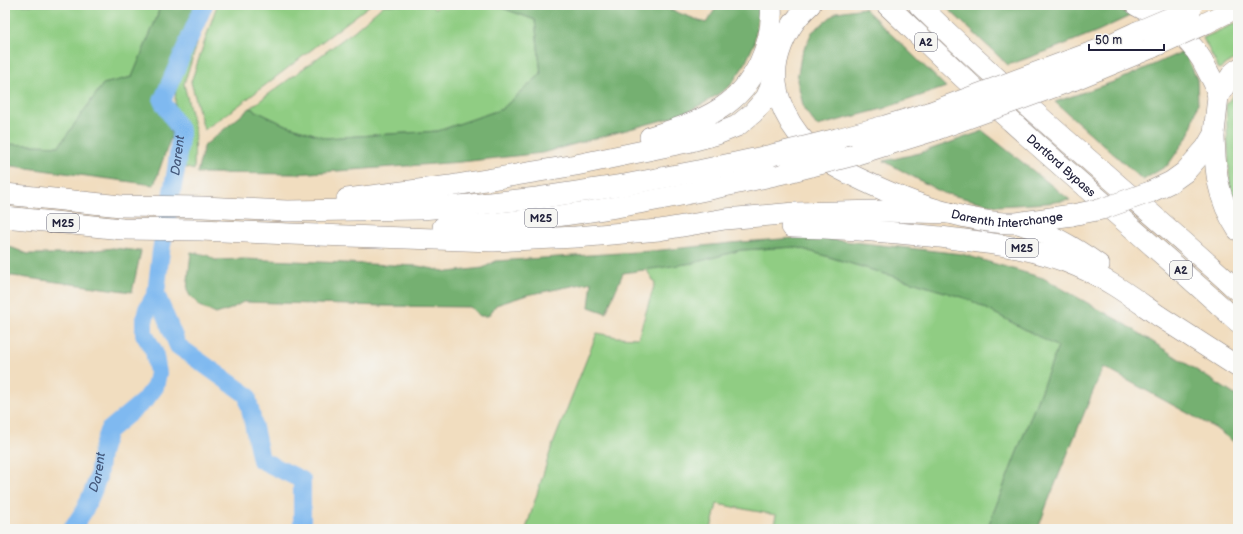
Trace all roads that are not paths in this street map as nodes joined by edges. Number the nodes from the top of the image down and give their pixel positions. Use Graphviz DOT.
graph roads {
  1 [pos="771,5"];
  2 [pos="782,5"];
  3 [pos="810,5"];
  4 [pos="887,5"];
  5 [pos="919,5"];
  6 [pos="1136,5"];
  7 [pos="1238,7"];
  8 [pos="1198,12"];
  9 [pos="779,50"];
  10 [pos="1238,69"];
  11 [pos="775,70"];
  12 [pos="1069,71"];
  13 [pos="1218,96"];
  14 [pos="933,121"];
  15 [pos="1214,134"];
  16 [pos="516,174"];
  17 [pos="5,194"];
  18 [pos="287,211"];
  19 [pos="950,213"];
  20 [pos="5,217"];
  21 [pos="1015,223"];
  22 [pos="659,230"];
  23 [pos="1238,230"];
  24 [pos="290,234"];
  25 [pos="1238,291"];
  26 [pos="1238,322"];
  27 [pos="1238,365"];
  1 -- 16 [label="highway, M25"];
  2 -- 9 [label="highway"];
  3 -- 9 [label="highway, Darenth Interchange"];
  4 -- 26 [label="highway, Dartford Bypass / A2"];
  5 -- 25 [label="highway, Dartford Bypass / A2"];
  6 -- 13 [label="highway, Darenth Interchange"];
  7 -- 8 [label="highway, M25"];
  8 -- 12 [label="highway, M25, bridge"];
  8 -- 12 [label="highway, M25, bridge"];
  9 -- 11 [label="highway, Darenth Interchange"];
  10 -- 13 [label="highway"];
  11 -- 16 [label="highway, M25"];
  11 -- 19 [label="highway, Darenth Interchange"];
  12 -- 14 [label="highway, M25, bridge"];
  13 -- 15 [label="highway, Darenth Interchange"];
  14 -- 18 [label="highway, M25, bridge"];
  14 -- 24 [label="highway, M25, bridge"];
  15 -- 21 [label="highway, Darenth Interchange, bridge"];
  15 -- 23 [label="highway"];
  16 -- 18 [label="highway, M25"];
  17 -- 18 [label="highway, M25"];
  19 -- 21 [label="highway, Darenth Interchange"];
  19 -- 22 [label="highway, M25"];
  20 -- 24 [label="highway, M25"];
  21 -- 27 [label="highway"];
  22 -- 24 [label="highway, M25"];
  22 -- 27 [label="highway, M25"];
}
